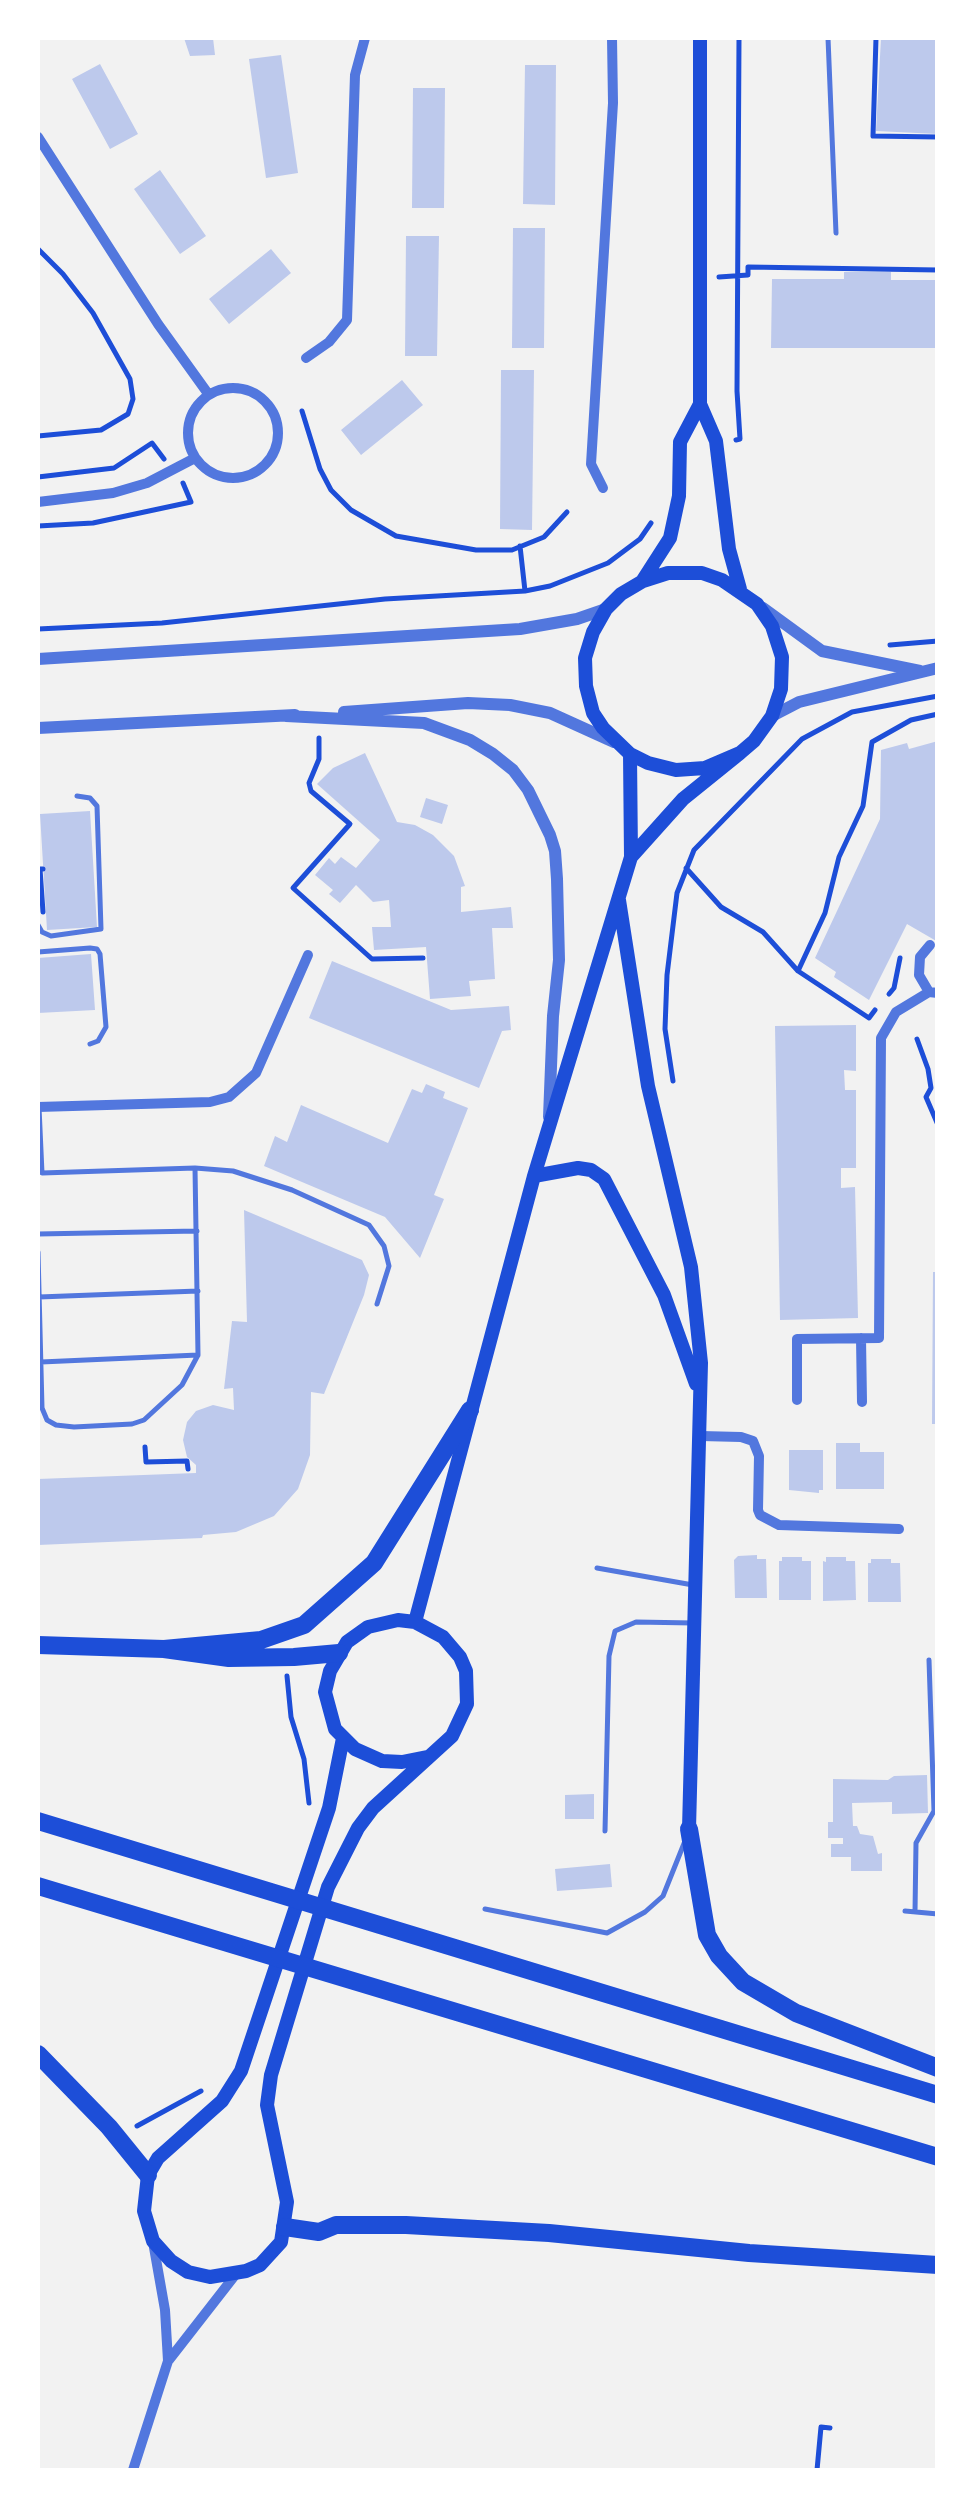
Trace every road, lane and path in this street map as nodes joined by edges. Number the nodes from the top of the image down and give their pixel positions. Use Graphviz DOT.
graph roads {
  1 [pos="365,38"];
  2 [pos="612,38"];
  3 [pos="700,38"];
  4 [pos="739,38"];
  5 [pos="828,38"];
  6 [pos="876,38"];
  7 [pos="38,136"];
  8 [pos="938,137"];
  9 [pos="836,233"];
  10 [pos="38,249"];
  11 [pos="938,270"];
  12 [pos="737,274"];
  13 [pos="306,358"];
  14 [pos="209,395"];
  15 [pos="700,404"];
  16 [pos="302,411"];
  17 [pos="38,436"];
  18 [pos="740,439"];
  19 [pos="194,458"];
  20 [pos="603,488"];
  21 [pos="38,502"];
  22 [pos="568,512"];
  23 [pos="656,514"];
  24 [pos="520,546"];
  25 [pos="643,581"];
  26 [pos="740,589"];
  27 [pos="525,591"];
  28 [pos="757,604"];
  29 [pos="606,609"];
  30 [pos="38,629"];
  31 [pos="938,641"];
  32 [pos="884,645"];
  33 [pos="38,659"];
  34 [pos="938,668"];
  35 [pos="920,671"];
  36 [pos="938,696"];
  37 [pos="938,714"];
  38 [pos="286,716"];
  39 [pos="772,716"];
  40 [pos="38,728"];
  41 [pos="319,738"];
  42 [pos="614,742"];
  43 [pos="740,753"];
  44 [pos="630,754"];
  45 [pos="77,796"];
  46 [pos="632,857"];
  47 [pos="686,868"];
  48 [pos="43,869"];
  49 [pos="619,900"];
  50 [pos="38,926"];
  51 [pos="930,945"];
  52 [pos="38,952"];
  53 [pos="308,955"];
  54 [pos="901,955"];
  55 [pos="423,958"];
  56 [pos="798,972"];
  57 [pos="933,992"];
  58 [pos="918,1039"];
  59 [pos="90,1044"];
  60 [pos="674,1081"];
  61 [pos="38,1108"];
  62 [pos="938,1125"];
  63 [pos="548,1130"];
  64 [pos="196,1168"];
  65 [pos="40,1173"];
  66 [pos="534,1176"];
  67 [pos="197,1231"];
  68 [pos="38,1234"];
  69 [pos="38,1252"];
  70 [pos="198,1292"];
  71 [pos="39,1298"];
  72 [pos="377,1304"];
  73 [pos="860,1338"];
  74 [pos="198,1355"];
  75 [pos="41,1362"];
  76 [pos="700,1398"];
  77 [pos="797,1400"];
  78 [pos="862,1402"];
  79 [pos="470,1410"];
  80 [pos="701,1436"];
  81 [pos="145,1446"];
  82 [pos="188,1469"];
  83 [pos="899,1529"];
  84 [pos="598,1568"];
  85 [pos="693,1585"];
  86 [pos="415,1622"];
  87 [pos="693,1623"];
  88 [pos="38,1646"];
  89 [pos="164,1649"];
  90 [pos="338,1652"];
  91 [pos="929,1660"];
  92 [pos="273,1674"];
  93 [pos="343,1738"];
  94 [pos="427,1758"];
  95 [pos="309,1806"];
  96 [pos="38,1821"];
  97 [pos="689,1829"];
  98 [pos="606,1830"];
  99 [pos="38,1886"];
  100 [pos="485,1908"];
  101 [pos="906,1910"];
  102 [pos="916,1912"];
  103 [pos="938,1914"];
  104 [pos="38,2054"];
  105 [pos="938,2068"];
  106 [pos="210,2086"];
  107 [pos="938,2094"];
  108 [pos="137,2126"];
  109 [pos="938,2158"];
  110 [pos="148,2175"];
  111 [pos="285,2228"];
  112 [pos="153,2241"];
  113 [pos="938,2265"];
  114 [pos="236,2274"];
  115 [pos="168,2361"];
  116 [pos="830,2428"];
  117 [pos="133,2470"];
  118 [pos="817,2470"];
  1 -- 13 [label="street"];
  2 -- 20 [label="street"];
  3 -- 15 [label="main road"];
  4 -- 12 [label="path"];
  5 -- 9 [label="lane"];
  6 -- 8 [label="path"];
  7 -- 14 [label="street"];
  10 -- 17 [label="path"];
  11 -- 12 [label="path"];
  12 -- 18 [label="path"];
  14 -- 19 [label="street"];
  14 -- 19 [label="street"];
  15 -- 25 [label="main road"];
  15 -- 26 [label="main road"];
  16 -- 24 [label="path"];
  19 -- 21 [label="street"];
  22 -- 24 [label="path"];
  23 -- 27 [label="path"];
  24 -- 27 [label="path"];
  25 -- 26 [label="main road"];
  25 -- 29 [label="main road"];
  26 -- 28 [label="main road"];
  27 -- 30 [label="path"];
  28 -- 35 [label="street"];
  28 -- 39 [label="main road"];
  29 -- 33 [label="street"];
  29 -- 42 [label="main road"];
  31 -- 32 [label="path"];
  34 -- 35 [label="street"];
  35 -- 39 [label="street"];
  36 -- 47 [label="path"];
  37 -- 56 [label="path"];
  38 -- 40 [label="street"];
  38 -- 42 [label="street"];
  38 -- 63 [label="street"];
  39 -- 43 [label="main road"];
  41 -- 55 [label="path"];
  42 -- 44 [label="main road"];
  43 -- 44 [label="main road"];
  43 -- 46 [label="main road"];
  44 -- 46 [label="main road"];
  45 -- 50 [label="lane"];
  46 -- 49 [label="main road"];
  47 -- 56 [label="path"];
  47 -- 60 [label="path"];
  48 -- 50 [label="path"];
  49 -- 63 [label="main road"];
  49 -- 76 [label="main road"];
  51 -- 57 [label="street"];
  52 -- 59 [label="lane"];
  53 -- 61 [label="street"];
  54 -- 56 [label="path"];
  57 -- 73 [label="street"];
  58 -- 62 [label="path"];
  61 -- 65 [label="lane"];
  63 -- 66 [label="main road"];
  64 -- 65 [label="lane"];
  64 -- 67 [label="lane"];
  64 -- 72 [label="lane"];
  66 -- 76 [label="main road"];
  66 -- 79 [label="main road"];
  67 -- 68 [label="lane"];
  67 -- 70 [label="lane"];
  69 -- 71 [label="lane"];
  70 -- 71 [label="lane"];
  70 -- 74 [label="lane"];
  71 -- 75 [label="lane"];
  73 -- 77 [label="street"];
  73 -- 78 [label="street"];
  74 -- 75 [label="lane"];
  74 -- 75 [label="lane"];
  76 -- 80 [label="main road"];
  79 -- 86 [label="main road"];
  79 -- 89 [label="highway"];
  80 -- 83 [label="street"];
  80 -- 85 [label="main road"];
  81 -- 82 [label="path"];
  84 -- 85 [label="lane"];
  85 -- 87 [label="main road"];
  86 -- 90 [label="main road"];
  86 -- 94 [label="main road"];
  87 -- 97 [label="main road"];
  87 -- 98 [label="lane"];
  88 -- 89 [label="highway"];
  89 -- 90 [label="highway"];
  90 -- 93 [label="main road"];
  91 -- 102 [label="lane"];
  92 -- 95 [label="path"];
  93 -- 94 [label="main road"];
  93 -- 110 [label="main road"];
  94 -- 111 [label="main road"];
  96 -- 107 [label="highway"];
  97 -- 100 [label="lane"];
  97 -- 105 [label="highway"];
  99 -- 109 [label="highway"];
  101 -- 102 [label="lane"];
  102 -- 103 [label="lane"];
  104 -- 110 [label="highway"];
  106 -- 108 [label="path"];
  110 -- 112 [label="main road"];
  111 -- 113 [label="highway"];
  111 -- 114 [label="main road"];
  112 -- 114 [label="main road"];
  112 -- 115 [label="street"];
  114 -- 115 [label="street"];
  115 -- 117 [label="street"];
  116 -- 118 [label="path"];
}
